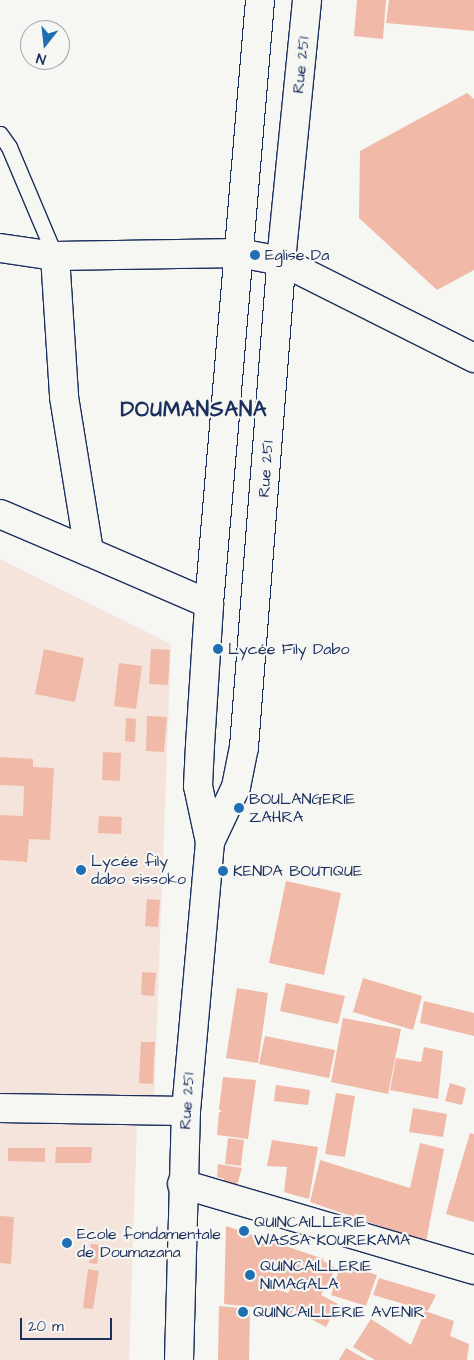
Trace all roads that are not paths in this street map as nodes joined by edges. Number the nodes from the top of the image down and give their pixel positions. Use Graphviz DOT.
graph roads {
  1 [pos="260,0"];
  2 [pos="307,0"];
  3 [pos="0,134"];
  4 [pos="0,248"];
  5 [pos="239,253"];
  6 [pos="55,256"];
  7 [pos="281,261"];
  8 [pos="474,358"];
  9 [pos="0,514"];
  10 [pos="89,552"];
  11 [pos="209,604"];
  12 [pos="210,842"];
  13 [pos="0,1108"];
  14 [pos="186,1111"];
  15 [pos="182,1184"];
  16 [pos="474,1270"];
  17 [pos="179,1360"];
  1 -- 5 [label="main road, Rue 251"];
  2 -- 7 [label="main road, Rue 251"];
  3 -- 6 [label="lane"];
  4 -- 6 [label="main road"];
  5 -- 6 [label="main road"];
  5 -- 7 [label="main road"];
  5 -- 11 [label="main road, Rue 251"];
  6 -- 10 [label="main road"];
  7 -- 8 [label="main road"];
  7 -- 12 [label="main road, Rue 251"];
  9 -- 10 [label="main road"];
  10 -- 11 [label="main road"];
  11 -- 12 [label="main road, Rue 251"];
  12 -- 14 [label="main road, Rue 251"];
  13 -- 14 [label="main road"];
  14 -- 15 [label="main road, Rue 251"];
  15 -- 16 [label="main road"];
  15 -- 17 [label="main road, Rue 251"];
}
